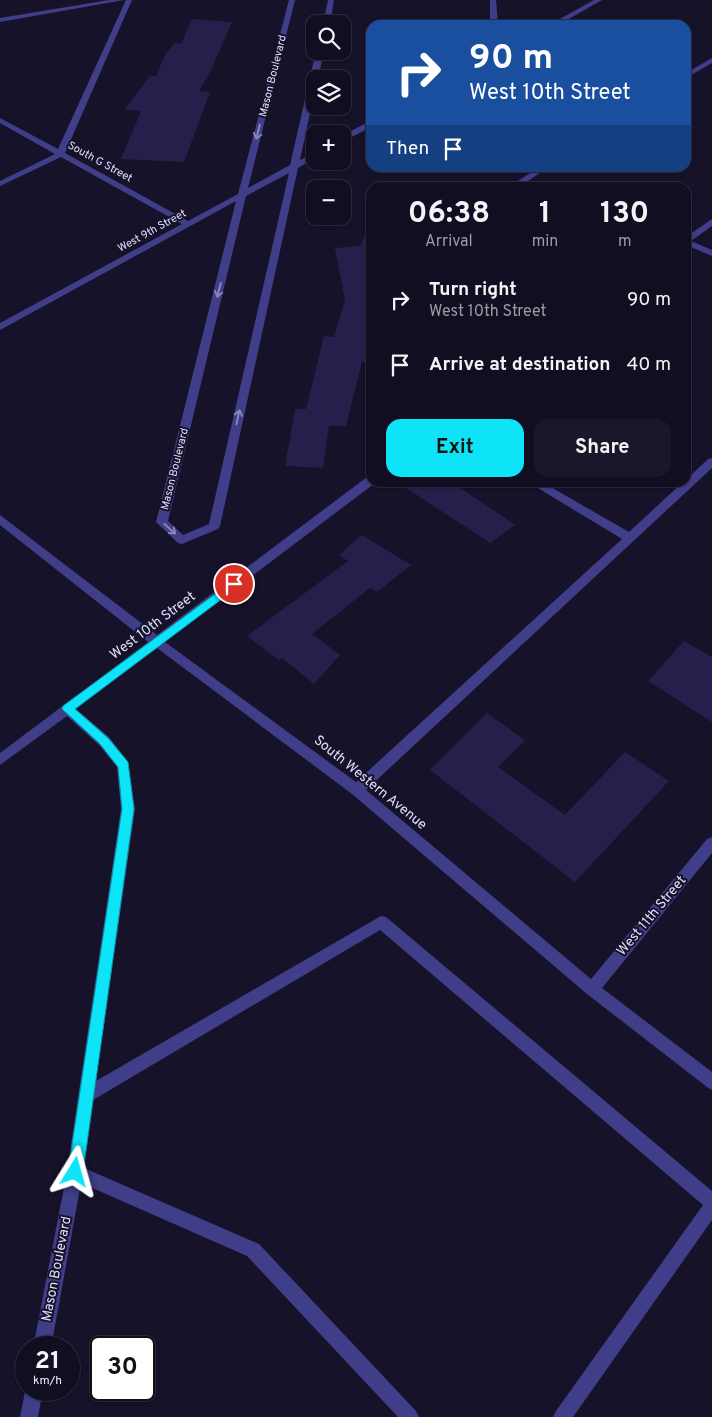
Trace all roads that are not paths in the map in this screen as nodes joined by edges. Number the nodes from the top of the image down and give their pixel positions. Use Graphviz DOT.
graph roads {
  1 [pos="121,0"];
  2 [pos="129,0"];
  3 [pos="292,0"];
  4 [pos="331,0"];
  5 [pos="493,0"];
  6 [pos="599,0"];
  7 [pos="328,15"];
  8 [pos="0,20"];
  9 [pos="494,20"];
  10 [pos="562,20"];
  11 [pos="318,60"];
  12 [pos="712,60"];
  13 [pos="691,73"];
  14 [pos="0,120"];
  15 [pos="366,127"];
  16 [pos="351,135"];
  17 [pos="60,154"];
  18 [pos="306,160"];
  19 [pos="294,167"];
  20 [pos="537,172"];
  21 [pos="521,182"];
  22 [pos="0,184"];
  23 [pos="242,195"];
  24 [pos="712,222"];
  25 [pos="188,224"];
  26 [pos="691,237"];
  27 [pos="691,243"];
  28 [pos="712,253"];
  29 [pos="0,327"];
  30 [pos="712,462"];
  31 [pos="691,481"];
  32 [pos="366,484"];
  33 [pos="542,487"];
  34 [pos="685,487"];
  35 [pos="0,519"];
  36 [pos="630,538"];
  37 [pos="158,642"];
  38 [pos="67,709"];
  39 [pos="0,760"];
  40 [pos="357,790"];
  41 [pos="712,843"];
  42 [pos="592,988"];
  43 [pos="712,1082"];
  44 [pos="86,1096"];
  45 [pos="75,1172"];
  46 [pos="712,1204"];
  47 [pos="44,1336"];
  48 [pos="32,1401"];
  49 [pos="29,1417"];
  50 [pos="410,1417"];
  51 [pos="562,1417"];
  1 -- 8 [label="street"];
  2 -- 17 [label="street"];
  3 -- 23 [label="street, Mason Boulevard, one-way"];
  4 -- 7 [label="street"];
  5 -- 9 [label="street"];
  6 -- 10 [label="street"];
  11 -- 19 [label="street, Mason Boulevard"];
  12 -- 13 [label="street"];
  14 -- 17 [label="street, South G Street"];
  15 -- 16 [label="street"];
  17 -- 22 [label="street"];
  17 -- 25 [label="street, South G Street"];
  18 -- 19 [label="street, West 9th Street"];
  19 -- 23 [label="street, West 9th Street"];
  23 -- 19 [label="street, Mason Boulevard, one-way"];
  20 -- 21 [label="street"];
  23 -- 25 [label="street, West 9th Street"];
  24 -- 26 [label="street"];
  25 -- 29 [label="street, West 9th Street"];
  27 -- 28 [label="street"];
  30 -- 31 [label="street"];
  32 -- 37 [label="street, West 10th Street"];
  33 -- 36 [label="street"];
  34 -- 36 [label="street"];
  35 -- 37 [label="street, South Western Avenue"];
  36 -- 40 [label="street"];
  37 -- 38 [label="street, West 10th Street"];
  37 -- 40 [label="street, South Western Avenue"];
  38 -- 39 [label="street, West 10th Street"];
  38 -- 44 [label="street, Mason Boulevard"];
  40 -- 42 [label="street, South Western Avenue"];
  41 -- 42 [label="street, West 11th Street"];
  42 -- 43 [label="street, South Western Avenue"];
  44 -- 45 [label="street, Mason Boulevard"];
  44 -- 46 [label="street"];
  45 -- 47 [label="street, Mason Boulevard"];
  45 -- 50 [label="street"];
  46 -- 51 [label="street"];
  48 -- 49 [label="street"];
}
